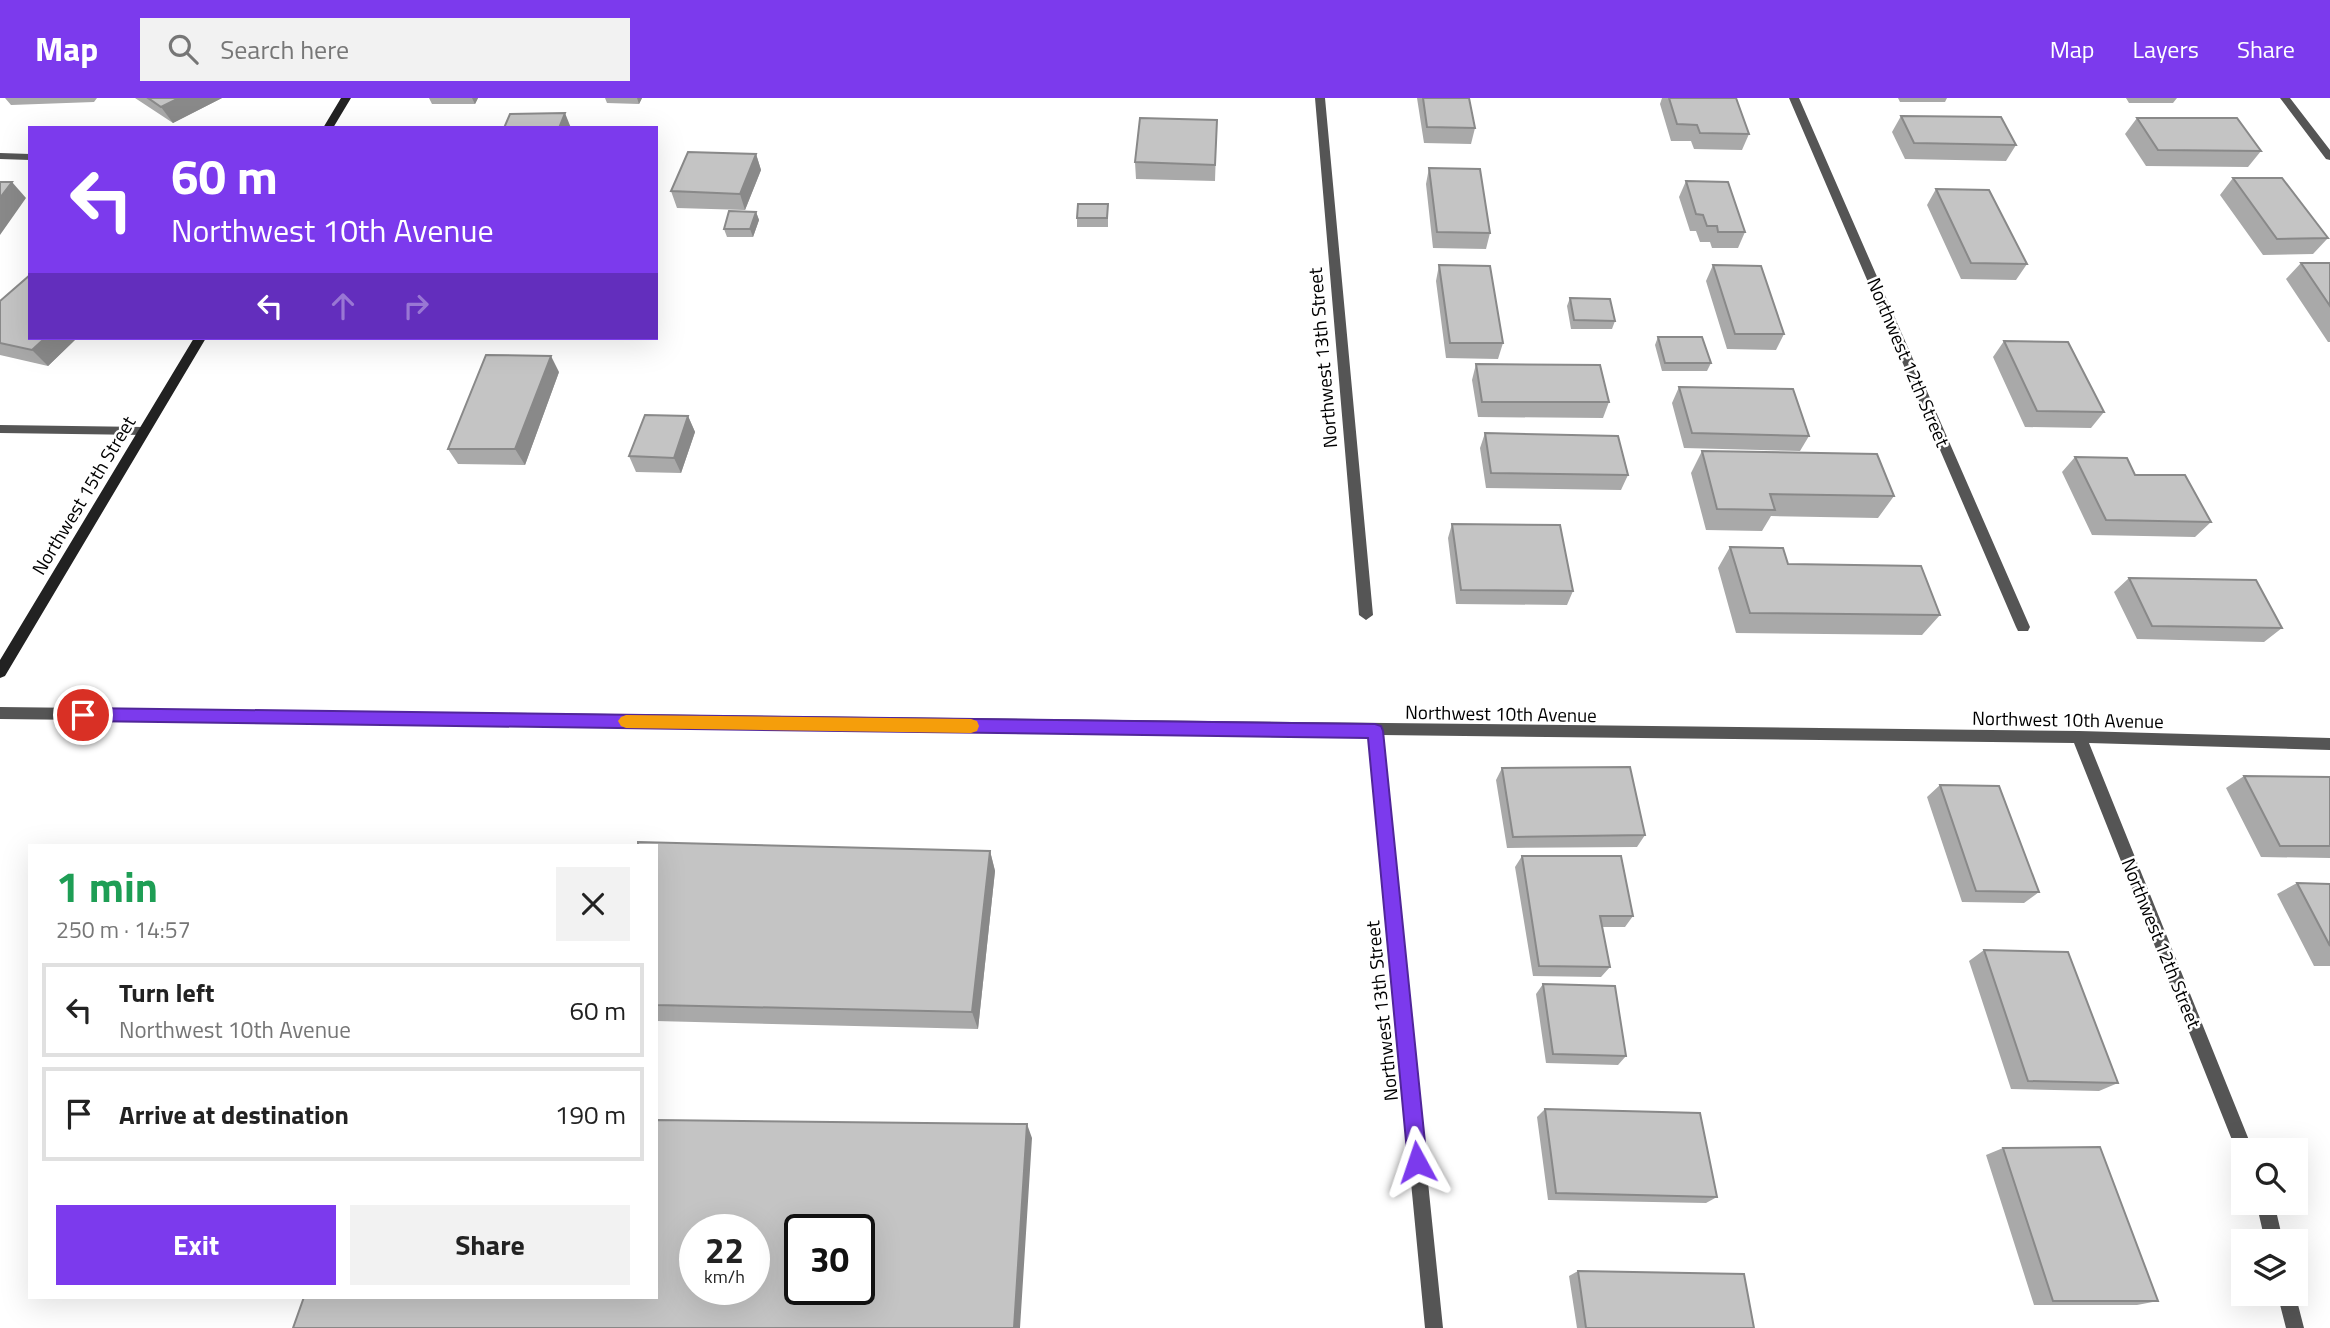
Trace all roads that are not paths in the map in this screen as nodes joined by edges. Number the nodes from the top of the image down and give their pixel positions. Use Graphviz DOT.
graph roads {
  1 [pos="346,98"];
  2 [pos="1320,98"];
  3 [pos="1794,98"];
  4 [pos="2285,98"];
  5 [pos="329,126"];
  6 [pos="0,156"];
  7 [pos="28,157"];
  8 [pos="2330,157"];
  9 [pos="199,340"];
  10 [pos="0,429"];
  11 [pos="144,431"];
  12 [pos="1366,615"];
  13 [pos="2023,626"];
  14 [pos="0,672"];
  15 [pos="0,713"];
  16 [pos="1375,731"];
  17 [pos="2079,737"];
  18 [pos="2330,744"];
  19 [pos="2240,1138"];
  20 [pos="2289,1306"];
  21 [pos="1434,1328"];
  22 [pos="2295,1328"];
  1 -- 5 [label="street"];
  2 -- 12 [label="street, Northwest 13th Street"];
  3 -- 13 [label="street, Northwest 12th Street"];
  4 -- 8 [label="street"];
  6 -- 7 [label="street"];
  9 -- 11 [label="street, Northwest 15th Street"];
  10 -- 11 [label="street"];
  11 -- 14 [label="street, Northwest 15th Street"];
  15 -- 16 [label="street, Northwest 10th Avenue"];
  16 -- 17 [label="street, Northwest 10th Avenue"];
  16 -- 21 [label="street, Northwest 13th Street"];
  17 -- 18 [label="street, Northwest 10th Avenue"];
  17 -- 19 [label="street, Northwest 12th Street"];
  20 -- 22 [label="street"];
}
